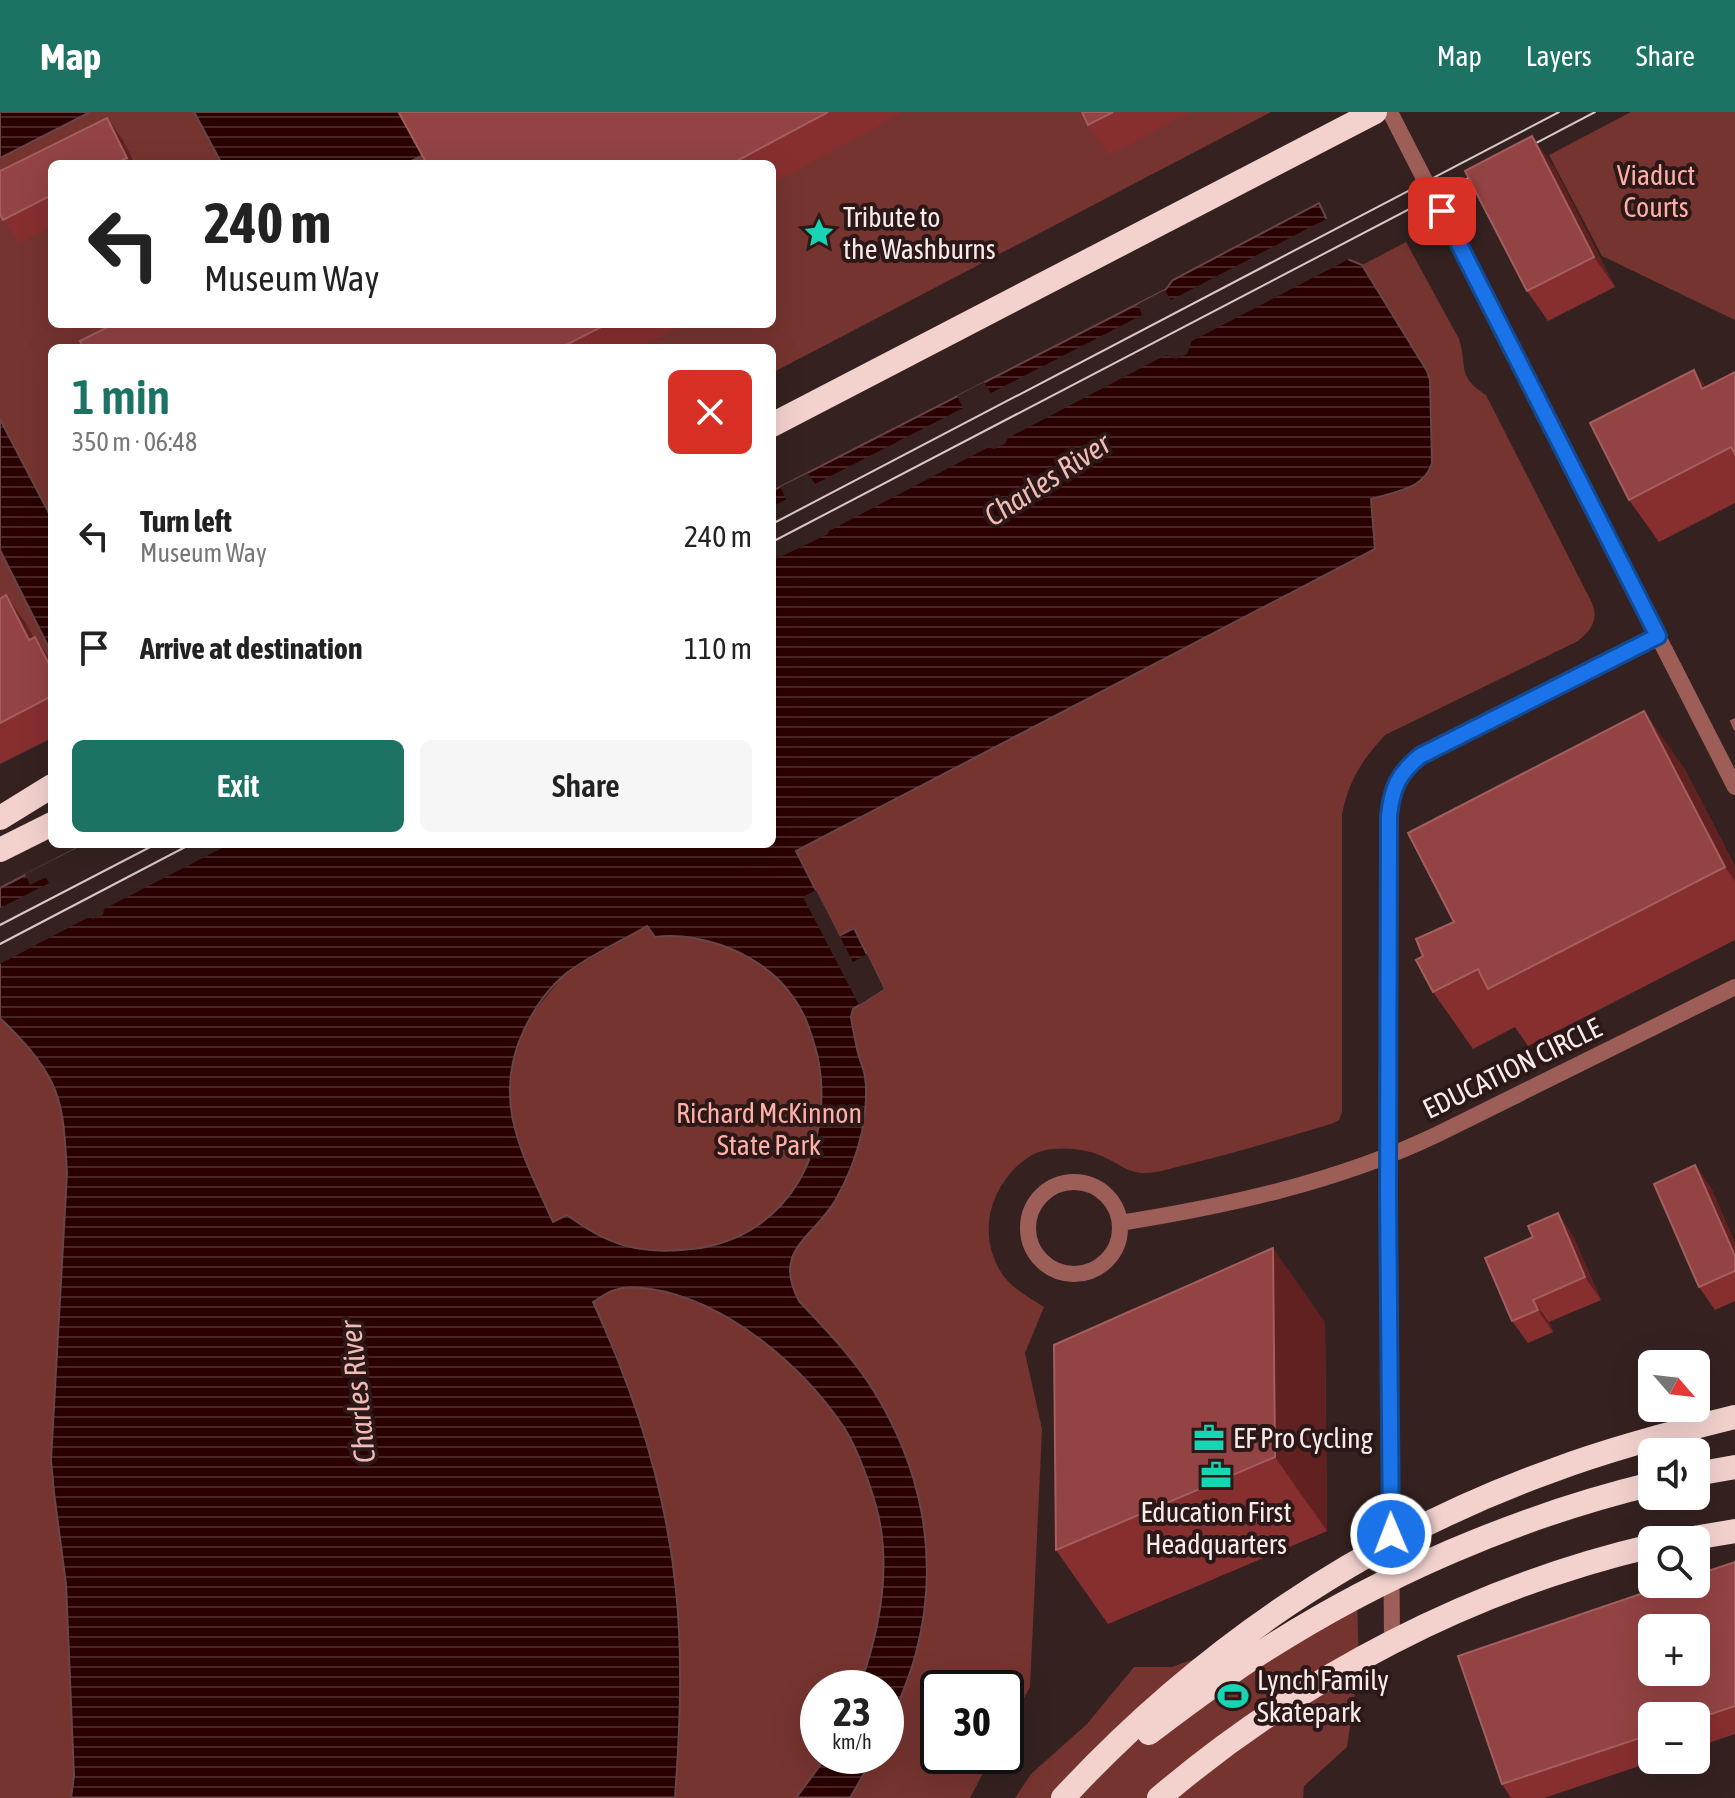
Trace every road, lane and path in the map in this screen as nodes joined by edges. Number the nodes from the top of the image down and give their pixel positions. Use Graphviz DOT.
graph roads {
  1 [pos="1375,112"];
  2 [pos="1390,112"];
  3 [pos="776,423"];
  4 [pos="1658,636"];
  5 [pos="1735,787"];
  6 [pos="48,788"];
  7 [pos="0,818"];
  8 [pos="48,826"];
  9 [pos="0,850"];
  10 [pos="1735,987"];
  11 [pos="1388,1155"];
  12 [pos="1120,1223"];
  13 [pos="1735,1417"];
  14 [pos="1735,1467"];
  15 [pos="1710,1471"];
  16 [pos="1638,1488"];
  17 [pos="1735,1531"];
  18 [pos="1710,1535"];
  19 [pos="1638,1550"];
  20 [pos="1392,1635"];
  21 [pos="1063,1798"];
  22 [pos="1074,1798"];
  23 [pos="1159,1798"];
  1 -- 3 [label="highway"];
  2 -- 4 [label="street"];
  4 -- 5 [label="street"];
  4 -- 11 [label="street"];
  6 -- 7 [label="highway"];
  8 -- 9 [label="highway"];
  10 -- 11 [label="street, EDUCATION CIRCLE"];
  11 -- 12 [label="street, EDUCATION CIRCLE"];
  11 -- 20 [label="street"];
  12 -- 12 [label="street"];
  13 -- 21 [label="highway, bridge"];
  14 -- 15 [label="highway"];
  16 -- 22 [label="highway, bridge"];
  17 -- 18 [label="highway"];
  19 -- 23 [label="highway"];
}
